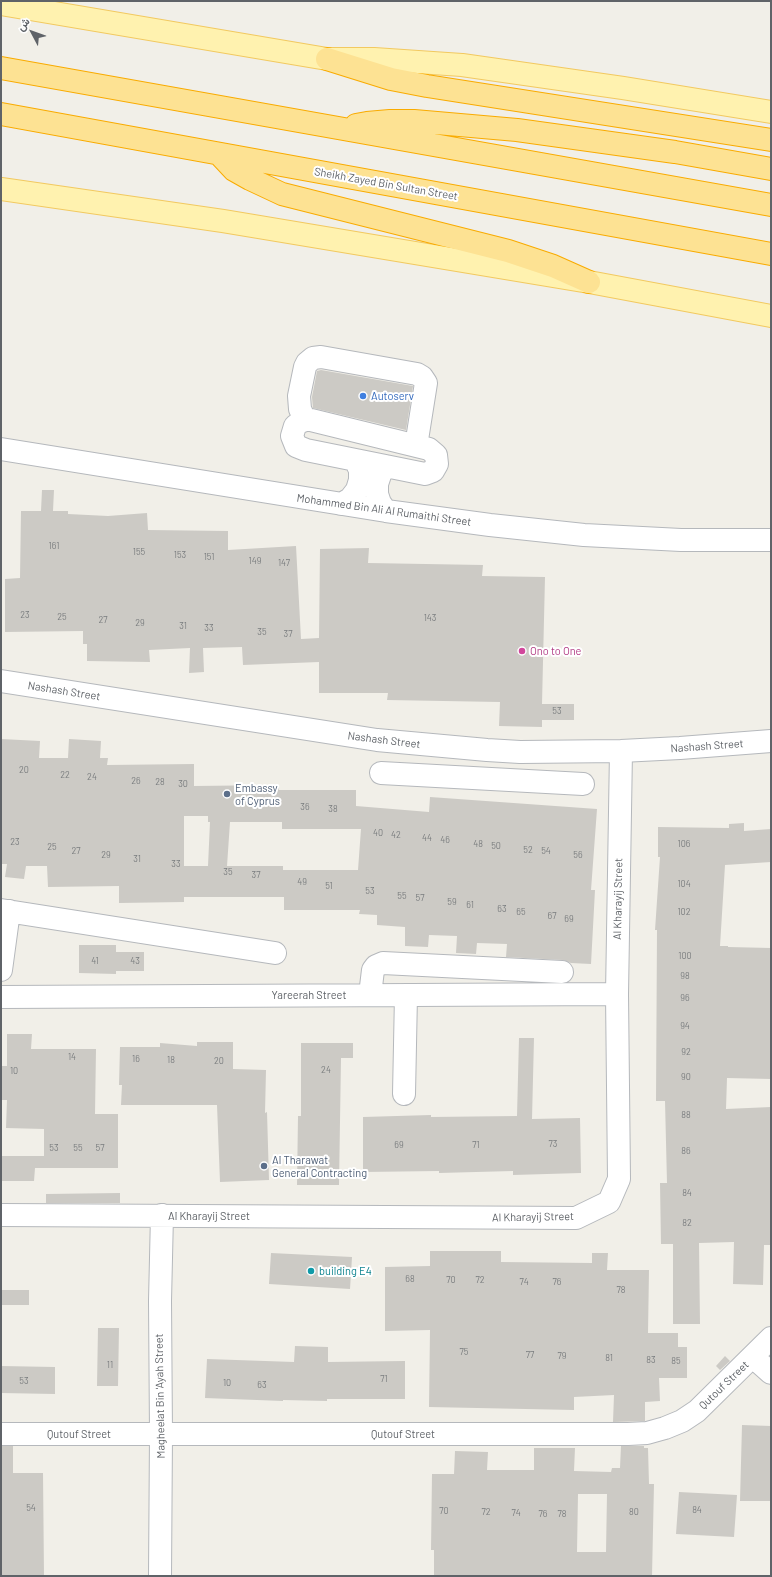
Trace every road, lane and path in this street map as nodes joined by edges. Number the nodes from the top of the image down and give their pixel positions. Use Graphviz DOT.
graph roads {
  1 [pos="1,4"];
  2 [pos="328,58"];
  3 [pos="1,68"];
  4 [pos="771,112"];
  5 [pos="1,114"];
  6 [pos="342,129"];
  7 [pos="771,140"];
  8 [pos="219,154"];
  9 [pos="771,169"];
  10 [pos="1,189"];
  11 [pos="771,205"];
  12 [pos="771,254"];
  13 [pos="589,282"];
  14 [pos="771,316"];
  15 [pos="305,420"];
  16 [pos="371,435"];
  17 [pos="416,446"];
  18 [pos="1,449"];
  19 [pos="368,463"];
  20 [pos="341,504"];
  21 [pos="386,511"];
  22 [pos="771,540"];
  23 [pos="1,681"];
  24 [pos="771,741"];
  25 [pos="487,750"];
  26 [pos="621,751"];
  27 [pos="381,773"];
  28 [pos="485,778"];
  29 [pos="583,784"];
  30 [pos="5,910"];
  31 [pos="275,953"];
  32 [pos="502,969"];
  33 [pos="1,970"];
  34 [pos="562,972"];
  35 [pos="496,994"];
  36 [pos="617,994"];
  37 [pos="370,995"];
  38 [pos="406,995"];
  39 [pos="1,997"];
  40 [pos="404,1094"];
  41 [pos="1,1215"];
  42 [pos="162,1215"];
  43 [pos="771,1338"];
  44 [pos="752,1357"];
  45 [pos="771,1373"];
  46 [pos="1,1434"];
  47 [pos="161,1434"];
  48 [pos="160,1576"];
  1 -- 2 [label="main road"];
  2 -- 4 [label="main road"];
  2 -- 7 [label="highway"];
  3 -- 6 [label="highway"];
  5 -- 8 [label="highway, Sheikh Zayed Bin Sultan Street"];
  6 -- 9 [label="highway"];
  6 -- 11 [label="highway"];
  8 -- 12 [label="highway, Sheikh Zayed Bin Sultan Street"];
  8 -- 13 [label="highway"];
  10 -- 13 [label="main road"];
  13 -- 14 [label="main road"];
  15 -- 16 [label="street"];
  15 -- 17 [label="street"];
  15 -- 19 [label="street"];
  16 -- 17 [label="street"];
  16 -- 19 [label="street"];
  17 -- 19 [label="street"];
  18 -- 20 [label="street, Mohammed Bin Ali Al Rumaithi Street"];
  19 -- 20 [label="street"];
  19 -- 21 [label="street"];
  20 -- 21 [label="street, Mohammed Bin Ali Al Rumaithi Street"];
  21 -- 22 [label="street, Mohammed Bin Ali Al Rumaithi Street"];
  23 -- 25 [label="street, Nashash Street"];
  24 -- 26 [label="street, Nashash Street"];
  25 -- 26 [label="street, Nashash Street"];
  25 -- 28 [label="street"];
  26 -- 36 [label="street, Al Kharayij Street"];
  27 -- 28 [label="street"];
  28 -- 29 [label="street"];
  30 -- 31 [label="street"];
  30 -- 33 [label="street"];
  32 -- 34 [label="street"];
  32 -- 35 [label="street"];
  32 -- 37 [label="street"];
  35 -- 36 [label="street, Yareerah Street"];
  35 -- 38 [label="street, Yareerah Street"];
  36 -- 42 [label="street, Al Kharayij Street"];
  37 -- 38 [label="street, Yareerah Street"];
  37 -- 39 [label="street, Yareerah Street"];
  38 -- 40 [label="street"];
  41 -- 42 [label="street, Al Kharayij Street"];
  42 -- 47 [label="street, Magheelat Bin 'Ayah Street"];
  43 -- 44 [label="street, Qutouf Street"];
  44 -- 45 [label="street"];
  44 -- 47 [label="street, Qutouf Street"];
  46 -- 47 [label="street, Qutouf Street"];
  47 -- 48 [label="street, Magheelat Bin 'Ayah Street"];
}
